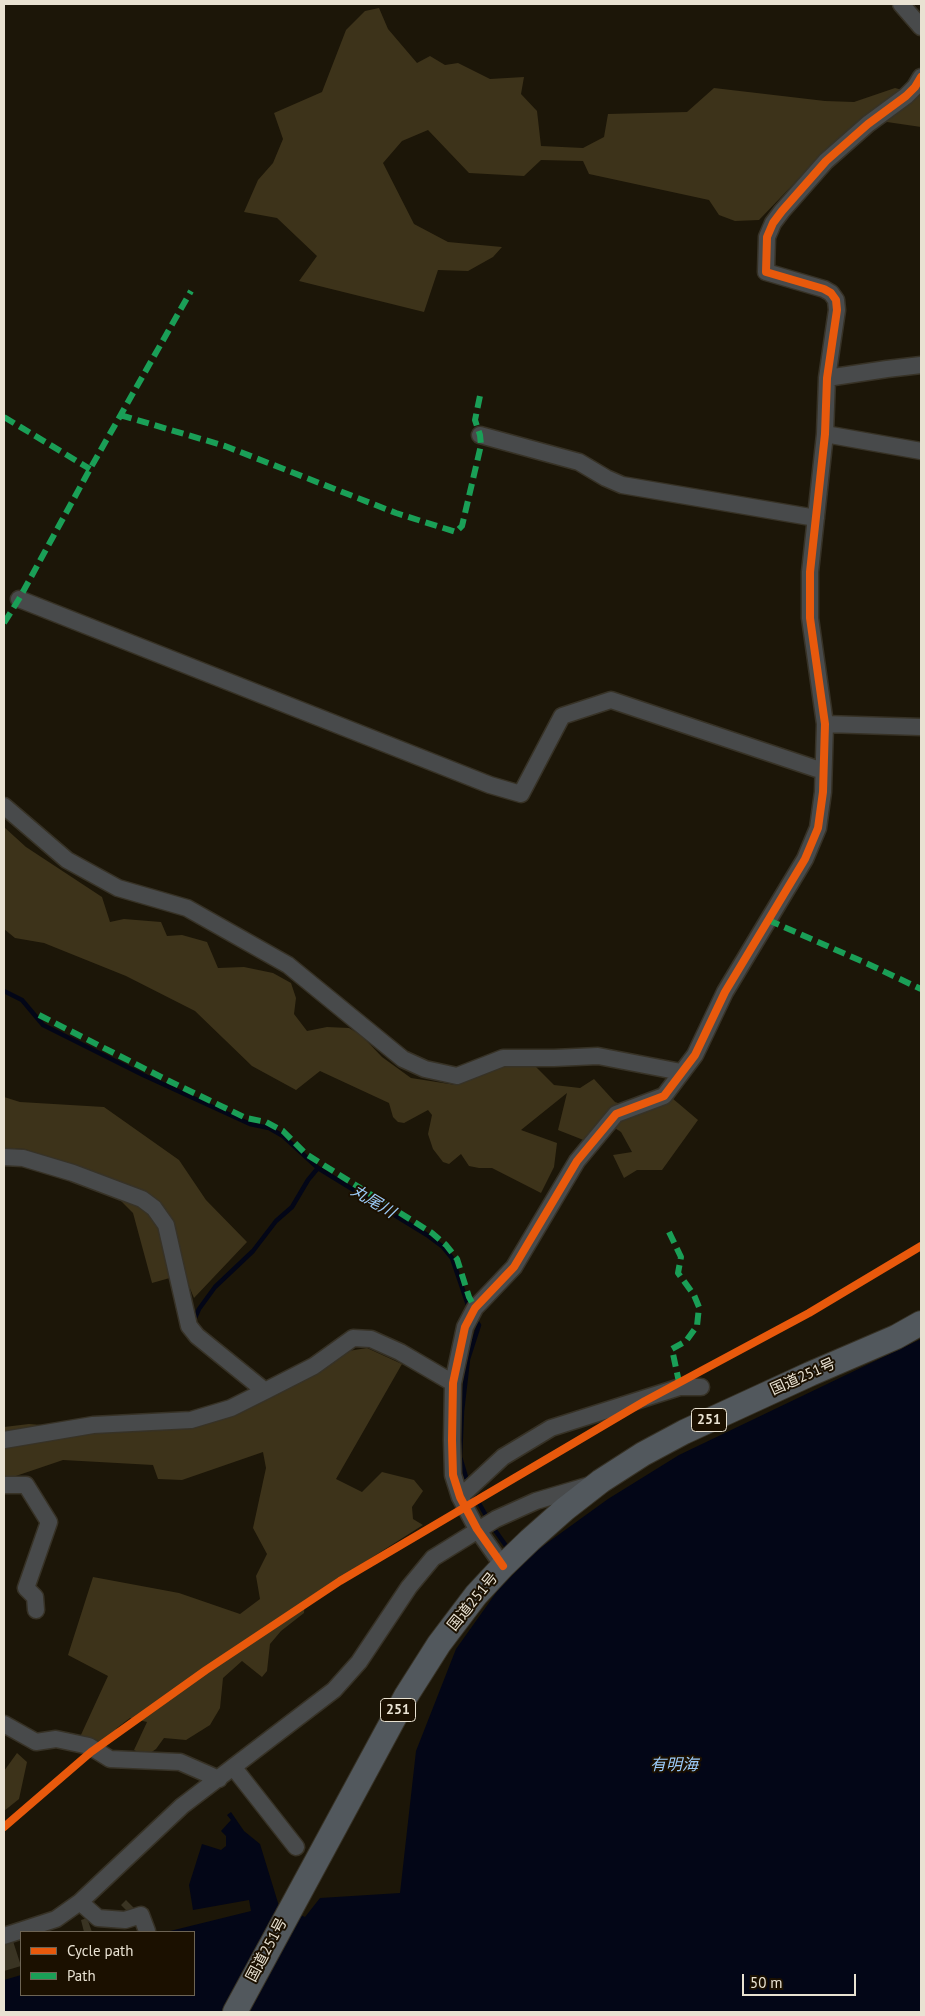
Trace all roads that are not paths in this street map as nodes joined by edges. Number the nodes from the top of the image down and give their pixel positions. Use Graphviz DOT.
graph roads {
  1 [pos="901,4"];
  2 [pos="921,27"];
  3 [pos="919,84"];
  4 [pos="921,365"];
  5 [pos="827,378"];
  6 [pos="825,434"];
  7 [pos="480,435"];
  8 [pos="921,451"];
  9 [pos="816,518"];
  10 [pos="19,598"];
  11 [pos="825,724"];
  12 [pos="921,727"];
  13 [pos="824,771"];
  14 [pos="4,806"];
  15 [pos="681,1072"];
  16 [pos="4,1156"];
  17 [pos="921,1323"];
  18 [pos="454,1383"];
  19 [pos="702,1387"];
  20 [pos="265,1391"];
  21 [pos="4,1440"];
  22 [pos="601,1481"];
  23 [pos="4,1485"];
  24 [pos="466,1491"];
  25 [pos="486,1524"];
  26 [pos="510,1559"];
  27 [pos="36,1610"];
  28 [pos="4,1724"];
  29 [pos="234,1768"];
  30 [pos="219,1779"];
  31 [pos="296,1847"];
  32 [pos="80,1902"];
  33 [pos="147,1931"];
  34 [pos="4,1936"];
  35 [pos="235,2012"];
  1 -- 2 [label="street"];
  3 -- 5 [label="street"];
  4 -- 5 [label="street"];
  5 -- 6 [label="street"];
  6 -- 8 [label="street"];
  6 -- 9 [label="street"];
  7 -- 9 [label="street"];
  9 -- 11 [label="street"];
  10 -- 13 [label="street"];
  11 -- 12 [label="street"];
  11 -- 13 [label="street"];
  13 -- 15 [label="street"];
  14 -- 15 [label="street"];
  15 -- 18 [label="street"];
  16 -- 20 [label="street"];
  17 -- 22 [label="highway, 国道251号 / 251"];
  18 -- 20 [label="street"];
  18 -- 24 [label="street"];
  19 -- 24 [label="street"];
  20 -- 21 [label="street"];
  22 -- 25 [label="street"];
  22 -- 26 [label="highway, 国道251号 / 251"];
  23 -- 27 [label="street"];
  24 -- 25 [label="street"];
  25 -- 26 [label="street"];
  25 -- 29 [label="street"];
  26 -- 35 [label="highway, 国道251号 / 251"];
  28 -- 30 [label="street"];
  29 -- 30 [label="street"];
  29 -- 31 [label="street"];
  30 -- 32 [label="street"];
  32 -- 33 [label="street"];
  32 -- 34 [label="street"];
}
